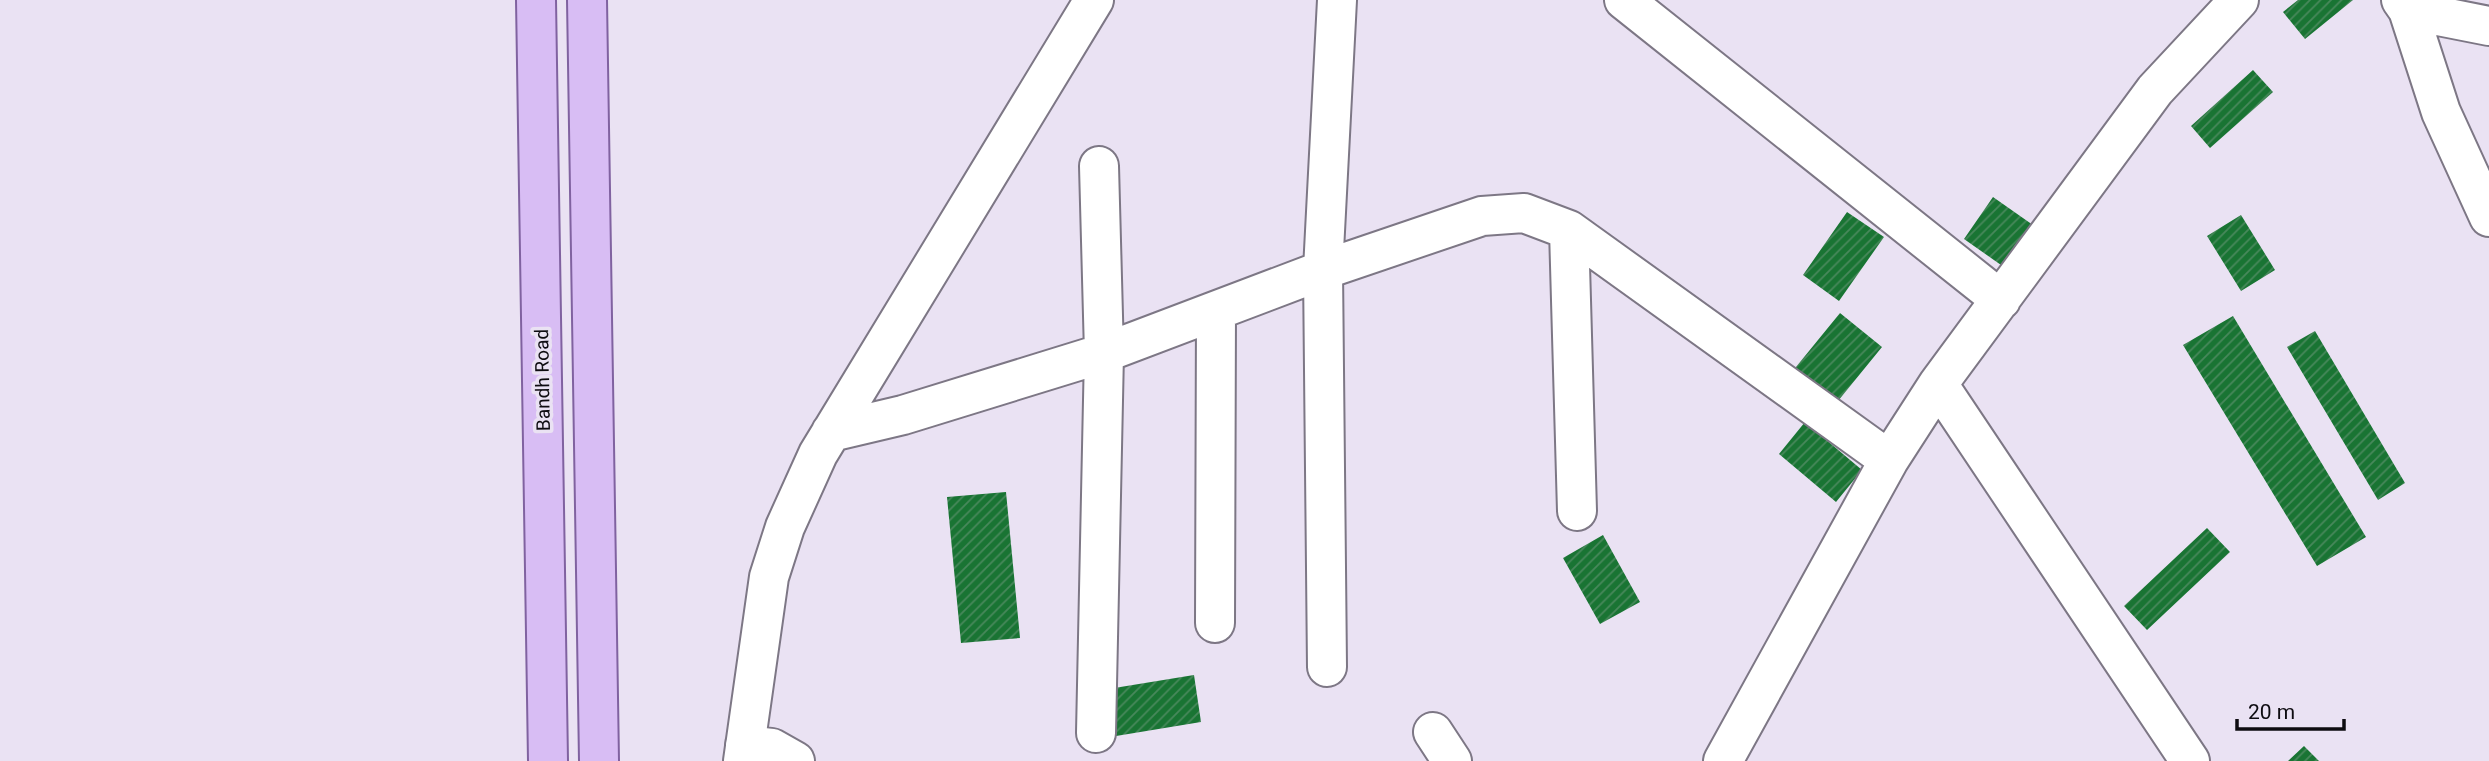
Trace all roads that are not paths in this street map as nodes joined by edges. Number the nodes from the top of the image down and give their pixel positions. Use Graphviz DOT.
graph roads {
  1 [pos="536,0"];
  2 [pos="587,0"];
  3 [pos="1094,0"];
  4 [pos="1337,0"];
  5 [pos="1624,0"];
  6 [pos="2239,0"];
  7 [pos="2404,5"];
  8 [pos="2489,26"];
  9 [pos="1099,166"];
  10 [pos="2489,217"];
  11 [pos="1569,230"];
  12 [pos="1323,270"];
  13 [pos="2001,300"];
  14 [pos="1216,312"];
  15 [pos="1104,353"];
  16 [pos="1938,384"];
  17 [pos="831,432"];
  18 [pos="1889,460"];
  19 [pos="1577,511"];
  20 [pos="1215,623"];
  21 [pos="1327,667"];
  22 [pos="1096,733"];
  23 [pos="744,753"];
  24 [pos="548,761"];
  25 [pos="599,761"];
  26 [pos="795,761"];
  27 [pos="1723,761"];
  28 [pos="2190,761"];
  1 -- 24 [label="main road, Bandh Road"];
  2 -- 25 [label="main road"];
  3 -- 17 [label="street"];
  4 -- 12 [label="street"];
  5 -- 13 [label="street"];
  6 -- 13 [label="street"];
  7 -- 8 [label="street"];
  7 -- 10 [label="street"];
  9 -- 15 [label="street"];
  11 -- 12 [label="street"];
  11 -- 18 [label="street"];
  11 -- 19 [label="street"];
  12 -- 14 [label="street"];
  12 -- 21 [label="street"];
  13 -- 16 [label="street"];
  14 -- 15 [label="street"];
  14 -- 20 [label="street"];
  15 -- 17 [label="street"];
  15 -- 22 [label="street"];
  16 -- 18 [label="street"];
  16 -- 28 [label="street"];
  17 -- 23 [label="street"];
  18 -- 27 [label="street"];
  23 -- 26 [label="street"];
}
